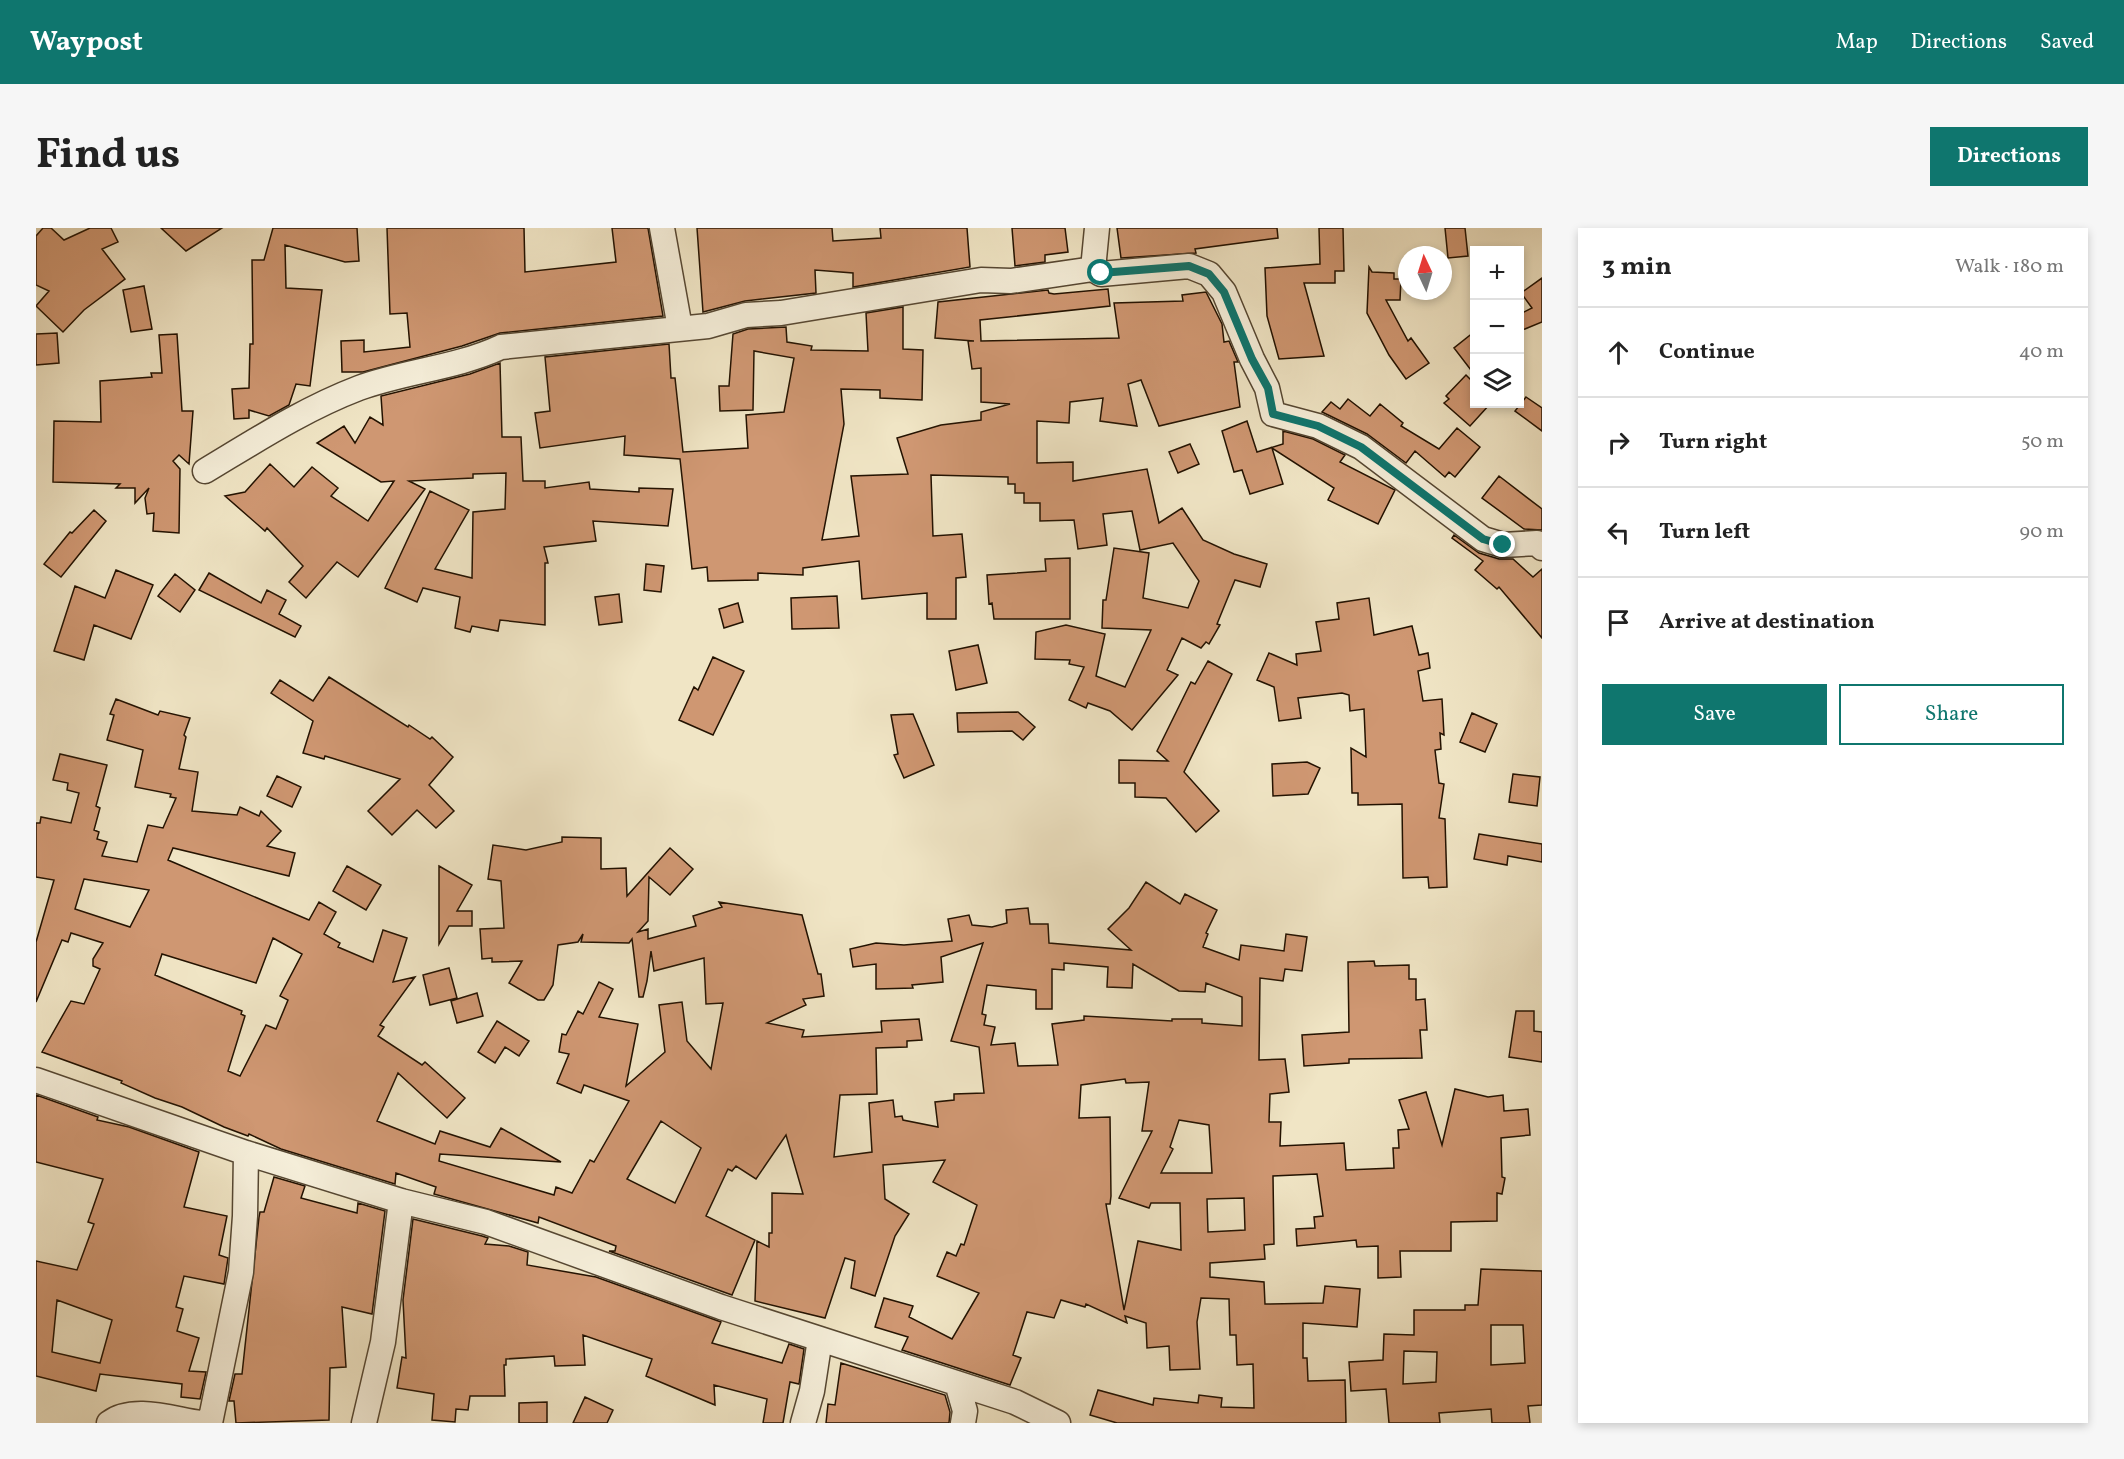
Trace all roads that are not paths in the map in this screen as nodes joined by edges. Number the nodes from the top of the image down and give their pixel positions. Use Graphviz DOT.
graph roads {
  1 [pos="662,228"];
  2 [pos="1097,228"];
  3 [pos="1093,269"];
  4 [pos="680,328"];
  5 [pos="205,471"];
  6 [pos="1542,548"];
  7 [pos="36,1080"];
  8 [pos="246,1153"];
  9 [pos="401,1201"];
  10 [pos="820,1339"];
  11 [pos="957,1383"];
  12 [pos="109,1423"];
  13 [pos="200,1423"];
  14 [pos="210,1423"];
  15 [pos="364,1423"];
  16 [pos="803,1423"];
  17 [pos="963,1423"];
  18 [pos="1058,1423"];
  1 -- 4 [label="street"];
  2 -- 3 [label="street"];
  3 -- 4 [label="street"];
  3 -- 6 [label="street"];
  4 -- 5 [label="street"];
  7 -- 8 [label="street"];
  8 -- 9 [label="street"];
  8 -- 14 [label="street"];
  9 -- 10 [label="street"];
  9 -- 15 [label="street"];
  10 -- 11 [label="street"];
  10 -- 16 [label="street"];
  11 -- 17 [label="street"];
  11 -- 18 [label="street"];
  12 -- 13 [label="street"];
}
